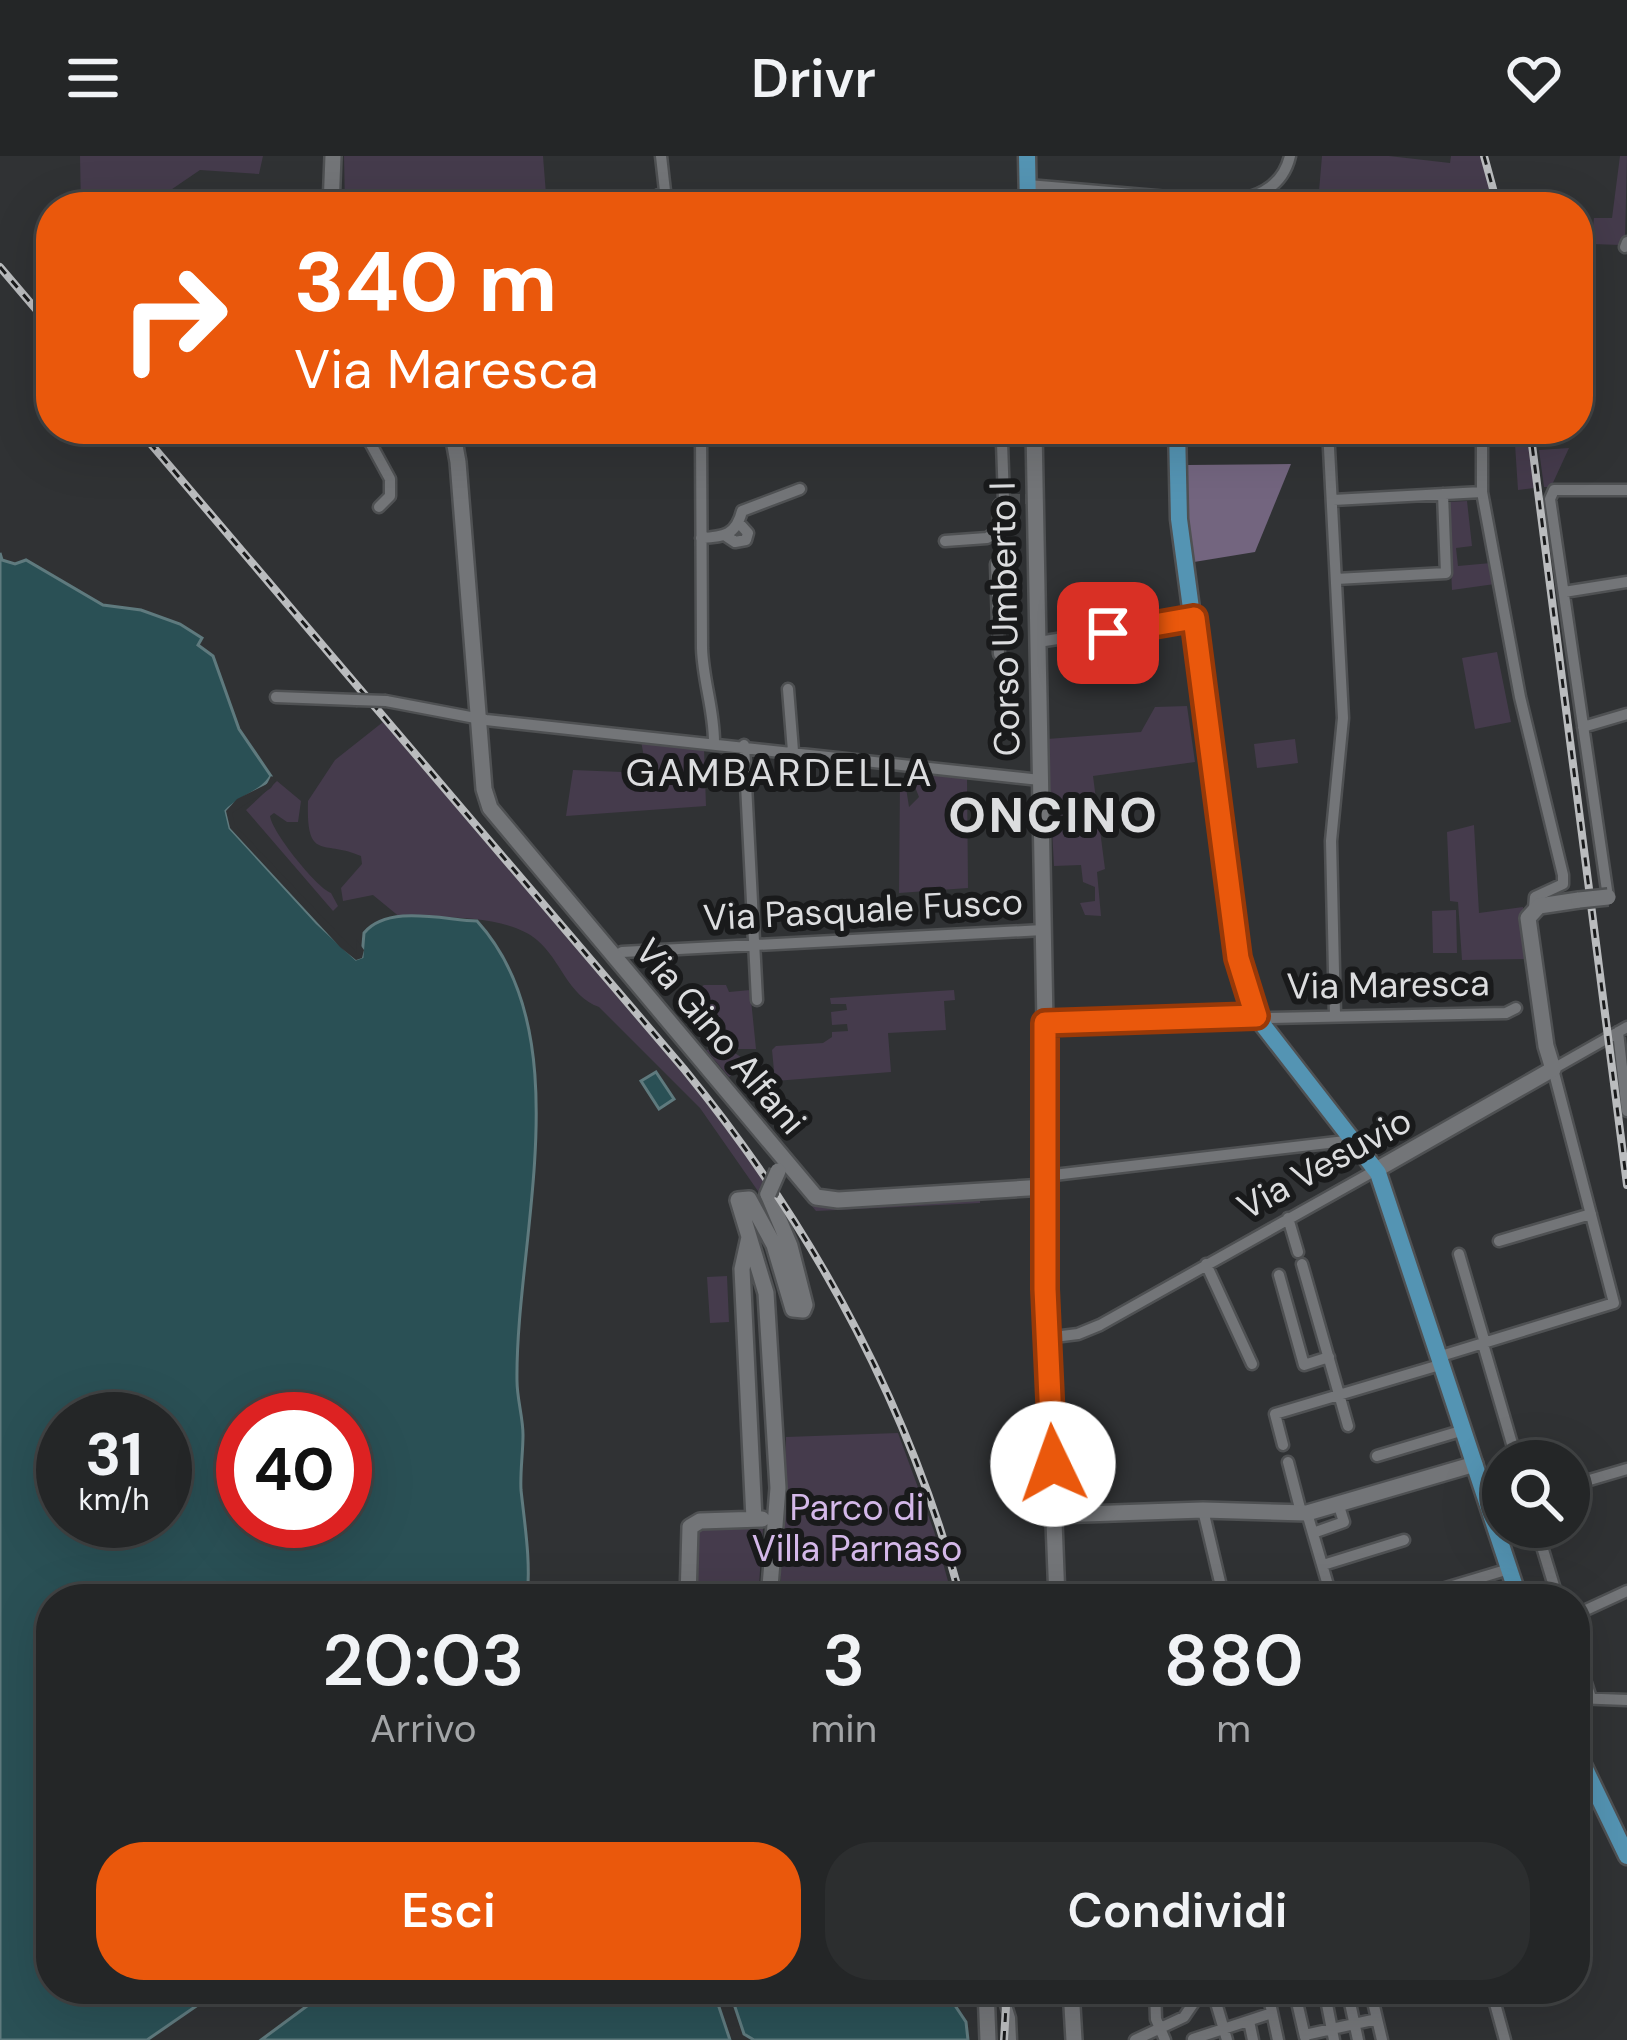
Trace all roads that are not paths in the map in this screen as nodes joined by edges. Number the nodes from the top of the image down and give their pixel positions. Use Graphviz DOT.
graph roads {
  1 [pos="333,156"];
  2 [pos="661,156"];
  3 [pos="1027,156"];
  4 [pos="1290,156"];
  5 [pos="1028,185"];
  6 [pos="332,192"];
  7 [pos="661,192"];
  8 [pos="1028,192"];
  9 [pos="1110,192"];
  10 [pos="1262,192"];
  11 [pos="371,444"];
  12 [pos="455,444"];
  13 [pos="701,444"];
  14 [pos="1002,444"];
  15 [pos="1033,444"];
  16 [pos="1177,444"];
  17 [pos="1329,444"];
  18 [pos="1482,444"];
  19 [pos="800,489"];
  20 [pos="1627,490"];
  21 [pos="1482,492"];
  22 [pos="1443,494"];
  23 [pos="1333,500"];
  24 [pos="379,507"];
  25 [pos="701,538"];
  26 [pos="946,541"];
  27 [pos="1010,564"];
  28 [pos="1336,579"];
  29 [pos="1627,582"];
  30 [pos="1564,592"];
  31 [pos="1194,618"];
  32 [pos="1038,642"];
  33 [pos="999,653"];
  34 [pos="788,689"];
  35 [pos="276,697"];
  36 [pos="1627,714"];
  37 [pos="479,718"];
  38 [pos="1583,727"];
  39 [pos="714,742"];
  40 [pos="744,745"];
  41 [pos="793,751"];
  42 [pos="1040,780"];
  43 [pos="1608,896"];
  44 [pos="1627,897"];
  45 [pos="1534,908"];
  46 [pos="1043,930"];
  47 [pos="754,944"];
  48 [pos="615,956"];
  49 [pos="757,1000"];
  50 [pos="1516,1007"];
  51 [pos="1335,1015"];
  52 [pos="1256,1016"];
  53 [pos="1045,1023"];
  54 [pos="1622,1029"];
  55 [pos="1553,1070"];
  56 [pos="1627,1111"];
  57 [pos="1354,1140"];
  58 [pos="782,1166"];
  59 [pos="1376,1170"];
  60 [pos="1045,1182"];
  61 [pos="1591,1214"];
  62 [pos="1288,1218"];
  63 [pos="749,1237"];
  64 [pos="1499,1240"];
  65 [pos="1459,1254"];
  66 [pos="1206,1264"];
  67 [pos="1279,1275"];
  68 [pos="1046,1338"];
  69 [pos="1484,1343"];
  70 [pos="1329,1357"];
  71 [pos="1442,1360"];
  72 [pos="1252,1364"];
  73 [pos="772,1379"];
  74 [pos="747,1380"];
  75 [pos="1340,1395"];
  76 [pos="1348,1426"];
  77 [pos="1464,1430"];
  78 [pos="1510,1440"];
  79 [pos="1283,1445"];
  80 [pos="1377,1456"];
  81 [pos="1288,1462"];
  82 [pos="1475,1464"];
  83 [pos="1627,1468"];
  84 [pos="1590,1479"];
  85 [pos="1338,1503"];
  86 [pos="1203,1510"];
  87 [pos="1304,1512"];
  88 [pos="1055,1515"];
  89 [pos="777,1518"];
  90 [pos="754,1519"];
  91 [pos="1313,1533"];
  92 [pos="1404,1540"];
  93 [pos="1542,1548"];
  94 [pos="1323,1565"];
  95 [pos="1509,1569"];
  96 [pos="688,1584"];
  97 [pos="770,1584"];
  98 [pos="1057,1584"];
  99 [pos="1220,1584"];
  100 [pos="1328,1584"];
  101 [pos="1467,1584"];
  102 [pos="1514,1584"];
  103 [pos="1553,1584"];
  104 [pos="1627,1591"];
  105 [pos="1590,1608"];
  106 [pos="1590,1695"];
  107 [pos="1591,1698"];
  108 [pos="1627,1700"];
  109 [pos="1590,1779"];
  110 [pos="1627,1856"];
  111 [pos="987,2004"];
  112 [pos="1006,2004"];
  113 [pos="1072,2004"];
  114 [pos="1156,2004"];
  115 [pos="1195,2004"];
  116 [pos="1214,2004"];
  117 [pos="1270,2004"];
  118 [pos="1298,2004"];
  119 [pos="1300,2004"];
  120 [pos="1327,2004"];
  121 [pos="1350,2004"];
  122 [pos="1374,2004"];
  123 [pos="1495,2004"];
  124 [pos="1299,2007"];
  125 [pos="1272,2013"];
  126 [pos="1377,2019"];
  127 [pos="1249,2021"];
  128 [pos="1189,2024"];
  129 [pos="1354,2024"];
  130 [pos="1226,2034"];
  131 [pos="1163,2035"];
  132 [pos="1333,2035"];
  133 [pos="1305,2038"];
  134 [pos="1193,2039"];
  135 [pos="988,2040"];
  136 [pos="1011,2040"];
  137 [pos="1074,2040"];
  138 [pos="1135,2040"];
  139 [pos="1253,2040"];
  140 [pos="1278,2040"];
  141 [pos="1358,2040"];
  142 [pos="1382,2040"];
  143 [pos="1505,2040"];
  1 -- 6 [label="street"];
  2 -- 7 [label="street"];
  3 -- 5 [label="main road"];
  4 -- 10 [label="street"];
  5 -- 8 [label="main road"];
  5 -- 9 [label="street"];
  11 -- 24 [label="street"];
  12 -- 37 [label="street, Via Gino Alfani"];
  13 -- 25 [label="street"];
  14 -- 26 [label="street"];
  15 -- 32 [label="street, Corso Umberto I"];
  16 -- 31 [label="main road"];
  17 -- 23 [label="street"];
  18 -- 21 [label="street"];
  19 -- 25 [label="street"];
  20 -- 30 [label="street"];
  21 -- 22 [label="street"];
  21 -- 45 [label="street"];
  22 -- 23 [label="street"];
  22 -- 28 [label="street"];
  23 -- 28 [label="street"];
  25 -- 39 [label="street"];
  27 -- 33 [label="street"];
  28 -- 51 [label="street"];
  29 -- 30 [label="street"];
  30 -- 38 [label="street"];
  31 -- 32 [label="street"];
  31 -- 52 [label="main road"];
  32 -- 42 [label="street, Corso Umberto I"];
  34 -- 41 [label="street"];
  35 -- 37 [label="street, bridge"];
  36 -- 38 [label="street"];
  37 -- 39 [label="street"];
  37 -- 48 [label="street, Via Gino Alfani"];
  38 -- 43 [label="street"];
  39 -- 40 [label="street"];
  40 -- 41 [label="street"];
  40 -- 47 [label="street"];
  41 -- 42 [label="street"];
  42 -- 46 [label="street, Corso Umberto I"];
  43 -- 44 [label="street"];
  43 -- 45 [label="street, bridge"];
  45 -- 55 [label="street"];
  46 -- 47 [label="street, Via Pasquale Fusco"];
  46 -- 53 [label="street, Corso Umberto I"];
  47 -- 48 [label="street, Via Pasquale Fusco"];
  47 -- 49 [label="street"];
  48 -- 58 [label="street, Via Gino Alfani"];
  50 -- 51 [label="street, Via Maresca"];
  51 -- 52 [label="street, Via Maresca"];
  52 -- 53 [label="street, Via Maresca"];
  52 -- 57 [label="main road"];
  53 -- 60 [label="street, Corso Umberto I"];
  54 -- 55 [label="street, Via Vesuvio"];
  54 -- 56 [label="street"];
  55 -- 59 [label="street, Via Vesuvio"];
  55 -- 61 [label="street"];
  57 -- 59 [label="main road"];
  57 -- 60 [label="street"];
  58 -- 60 [label="street, Via Gino Alfani"];
  58 -- 63 [label="street, bridge"];
  59 -- 62 [label="street, Via Vesuvio"];
  59 -- 71 [label="main road"];
  60 -- 68 [label="street, Corso Umberto I"];
  61 -- 64 [label="street"];
  61 -- 69 [label="street"];
  62 -- 66 [label="street, Via Vesuvio"];
  62 -- 70 [label="street"];
  63 -- 73 [label="street"];
  63 -- 74 [label="street"];
  65 -- 69 [label="street"];
  66 -- 68 [label="street, Via Vesuvio"];
  66 -- 72 [label="street"];
  67 -- 70 [label="street"];
  68 -- 88 [label="street, Corso Umberto I"];
  69 -- 71 [label="street"];
  69 -- 78 [label="street"];
  70 -- 75 [label="street"];
  71 -- 75 [label="street"];
  71 -- 77 [label="main road"];
  73 -- 74 [label="street"];
  73 -- 89 [label="street"];
  74 -- 90 [label="street"];
  75 -- 76 [label="street"];
  75 -- 79 [label="street"];
  77 -- 80 [label="street"];
  77 -- 82 [label="main road"];
  81 -- 87 [label="street"];
  82 -- 85 [label="street"];
  82 -- 95 [label="main road"];
  83 -- 84 [label="street"];
  85 -- 87 [label="street"];
  85 -- 91 [label="street"];
  86 -- 87 [label="street"];
  86 -- 88 [label="street"];
  86 -- 99 [label="street"];
  87 -- 91 [label="street"];
  88 -- 98 [label="street, Corso Umberto I"];
  89 -- 90 [label="street"];
  89 -- 97 [label="street"];
  90 -- 96 [label="street"];
  91 -- 94 [label="street"];
  92 -- 94 [label="street"];
  93 -- 103 [label="street"];
  94 -- 100 [label="street"];
  95 -- 101 [label="street"];
  95 -- 102 [label="main road"];
  104 -- 105 [label="street"];
  106 -- 107 [label="street"];
  107 -- 108 [label="street"];
  109 -- 110 [label="main road"];
  111 -- 135 [label="street"];
  112 -- 136 [label="street"];
  113 -- 137 [label="street"];
  114 -- 131 [label="street"];
  115 -- 131 [label="street"];
  116 -- 130 [label="street"];
  117 -- 125 [label="street"];
  118 -- 124 [label="street"];
  119 -- 124 [label="street"];
  120 -- 132 [label="street"];
  121 -- 129 [label="street"];
  122 -- 126 [label="street"];
  123 -- 143 [label="street"];
  124 -- 133 [label="street"];
  125 -- 127 [label="street"];
  125 -- 140 [label="street"];
  126 -- 129 [label="street"];
  126 -- 142 [label="street"];
  127 -- 130 [label="street"];
  127 -- 139 [label="street"];
  128 -- 134 [label="street"];
  129 -- 132 [label="street"];
  129 -- 141 [label="street"];
  130 -- 134 [label="street"];
  131 -- 138 [label="street"];
  132 -- 133 [label="street"];
}
